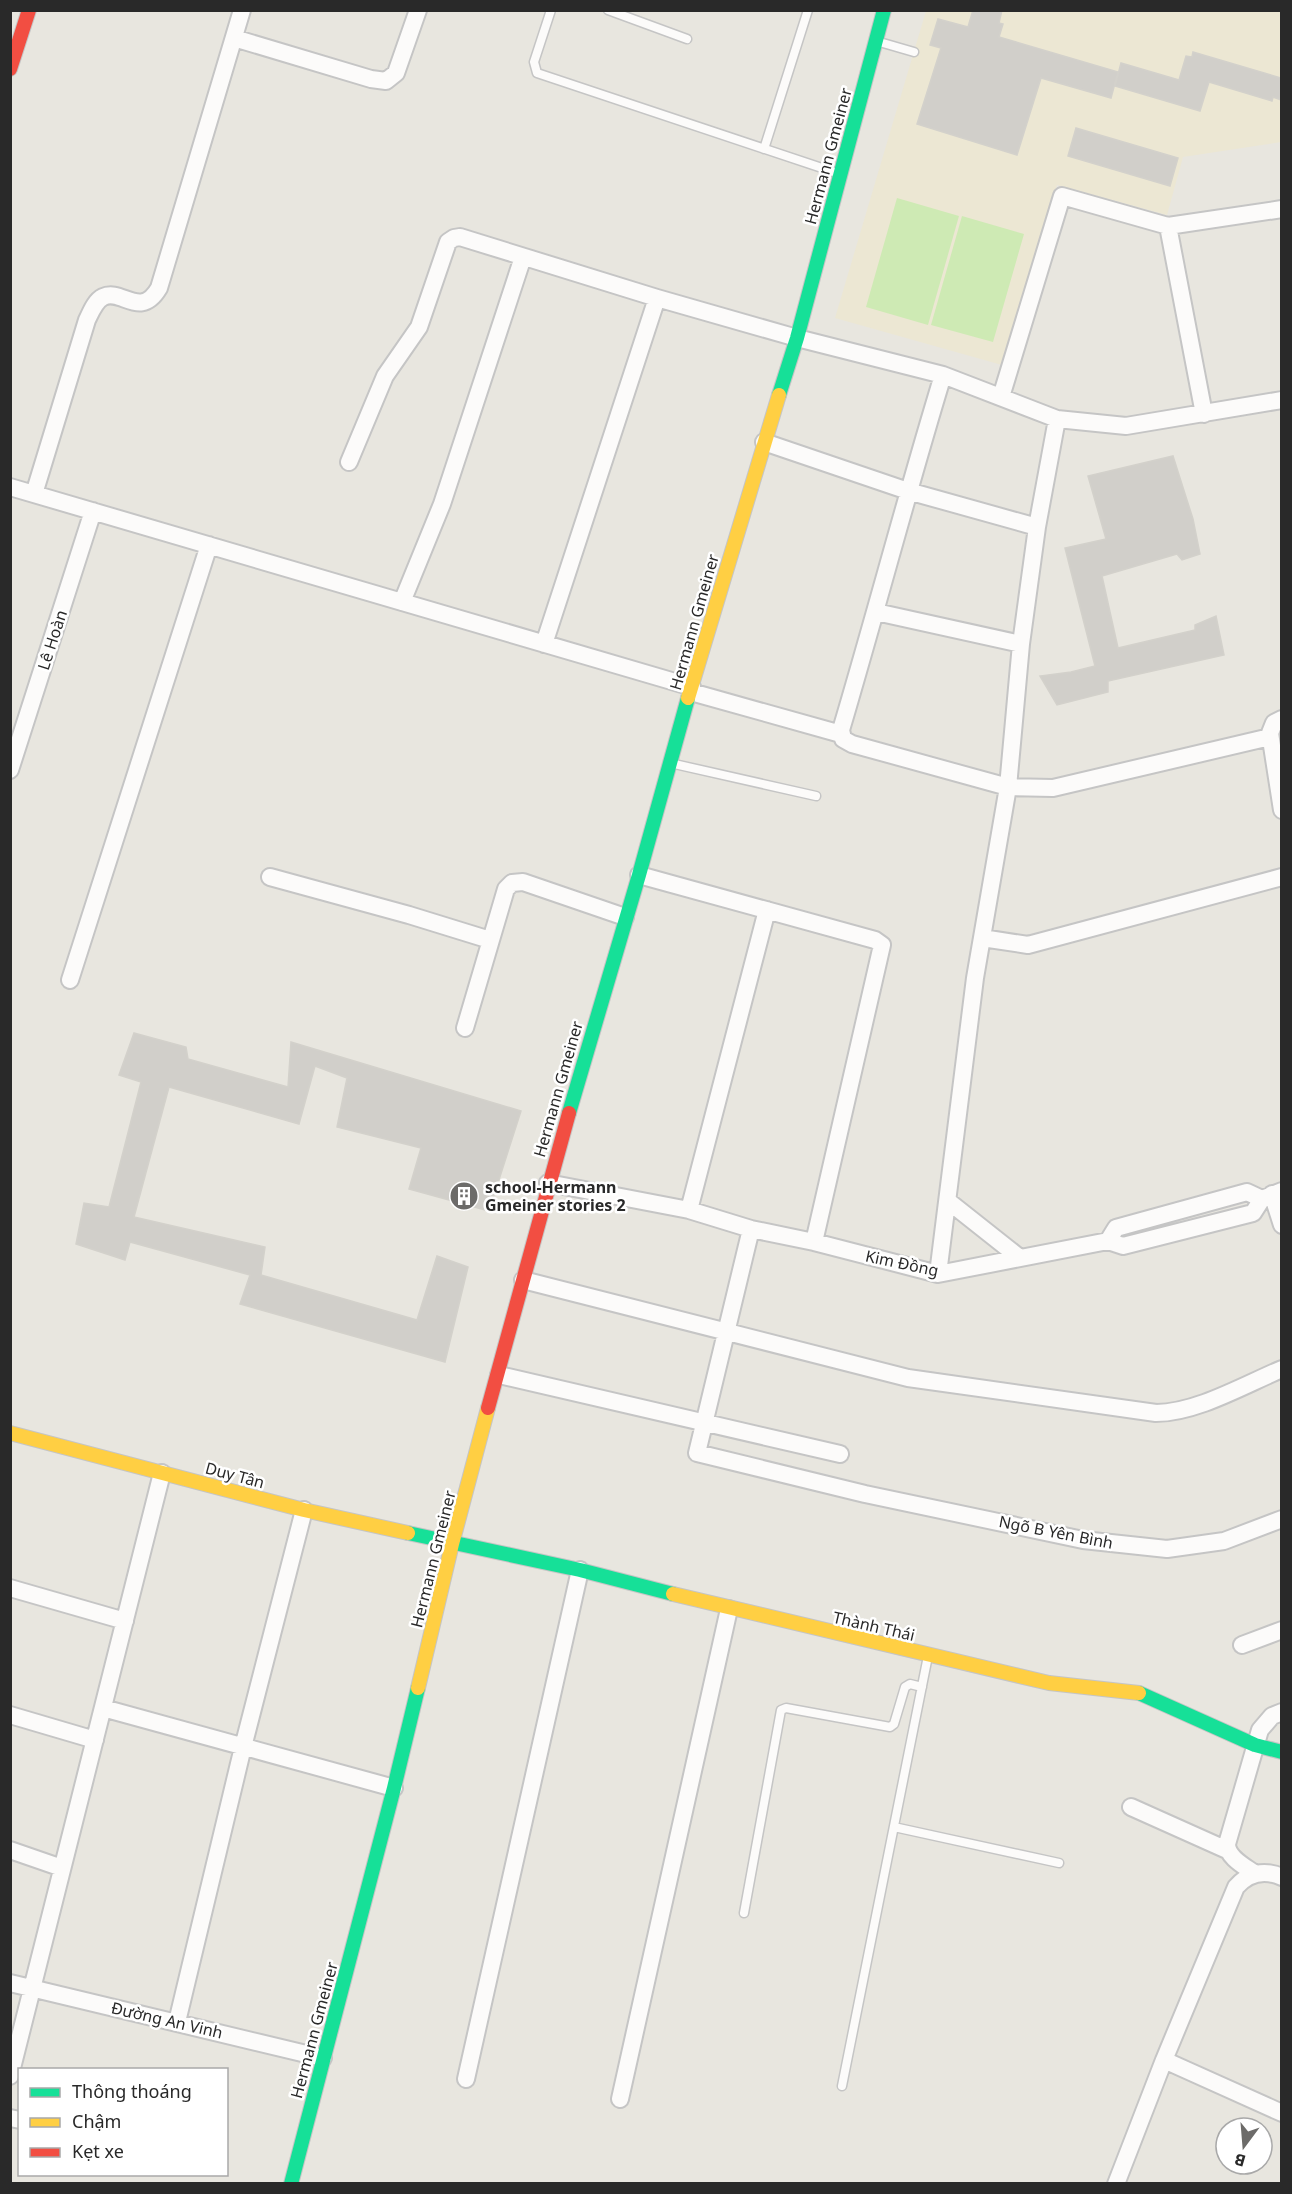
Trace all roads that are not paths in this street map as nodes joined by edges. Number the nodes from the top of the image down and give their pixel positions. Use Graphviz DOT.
graph roads {
  1 [pos="29,10"];
  2 [pos="242,10"];
  3 [pos="418,10"];
  4 [pos="551,10"];
  5 [pos="808,10"];
  6 [pos="884,10"];
  7 [pos="613,11"];
  8 [pos="234,38"];
  9 [pos="687,39"];
  10 [pos="875,41"];
  11 [pos="914,51"];
  12 [pos="10,69"];
  13 [pos="764,149"];
  14 [pos="840,174"];
  15 [pos="1281,209"];
  16 [pos="1168,226"];
  17 [pos="523,257"];
  18 [pos="657,298"];
  19 [pos="797,338"];
  20 [pos="943,375"];
  21 [pos="1001,397"];
  22 [pos="1281,400"];
  23 [pos="1204,414"];
  24 [pos="1057,419"];
  25 [pos="764,442"];
  26 [pos="349,462"];
  27 [pos="10,487"];
  28 [pos="908,491"];
  29 [pos="34,494"];
  30 [pos="93,511"];
  31 [pos="1037,527"];
  32 [pos="209,545"];
  33 [pos="402,602"];
  34 [pos="876,612"];
  35 [pos="544,644"];
  36 [pos="1021,644"];
  37 [pos="692,690"];
  38 [pos="1281,719"];
  39 [pos="841,734"];
  40 [pos="1270,737"];
  41 [pos="669,763"];
  42 [pos="10,770"];
  43 [pos="1008,787"];
  44 [pos="816,795"];
  45 [pos="1281,810"];
  46 [pos="639,875"];
  47 [pos="270,877"];
  48 [pos="1281,877"];
  49 [pos="767,910"];
  50 [pos="625,917"];
  51 [pos="982,938"];
  52 [pos="490,940"];
  53 [pos="70,980"];
  54 [pos="465,1028"];
  55 [pos="548,1184"];
  56 [pos="1272,1195"];
  57 [pos="948,1201"];
  58 [pos="1196,1205"];
  59 [pos="689,1210"];
  60 [pos="1281,1225"];
  61 [pos="1202,1226"];
  62 [pos="751,1228"];
  63 [pos="1107,1241"];
  64 [pos="814,1242"];
  65 [pos="1020,1258"];
  66 [pos="938,1274"];
  67 [pos="523,1280"];
  68 [pos="725,1332"];
  69 [pos="1281,1369"];
  70 [pos="499,1375"];
  71 [pos="703,1424"];
  72 [pos="10,1433"];
  73 [pos="840,1454"];
  74 [pos="162,1473"];
  75 [pos="304,1510"];
  76 [pos="1281,1519"];
  77 [pos="452,1544"];
  78 [pos="580,1570"];
  79 [pos="10,1588"];
  80 [pos="729,1609"];
  81 [pos="125,1621"];
  82 [pos="1281,1630"];
  83 [pos="1242,1645"];
  84 [pos="928,1655"];
  85 [pos="922,1687"];
  86 [pos="103,1708"];
  87 [pos="1281,1712"];
  88 [pos="10,1715"];
  89 [pos="94,1740"];
  90 [pos="1255,1745"];
  91 [pos="243,1747"];
  92 [pos="1281,1752"];
  93 [pos="394,1788"];
  94 [pos="1131,1807"];
  95 [pos="894,1827"];
  96 [pos="1227,1850"];
  97 [pos="10,1851"];
  98 [pos="1059,1863"];
  99 [pos="62,1868"];
  100 [pos="1254,1873"];
  101 [pos="1281,1877"];
  102 [pos="744,1913"];
  103 [pos="10,1983"];
  104 [pos="32,1989"];
  105 [pos="177,2022"];
  106 [pos="323,2058"];
  107 [pos="1164,2060"];
  108 [pos="10,2076"];
  109 [pos="466,2079"];
  110 [pos="842,2086"];
  111 [pos="620,2099"];
  112 [pos="1281,2113"];
  113 [pos="1121,2182"];
  114 [pos="291,2184"];
  1 -- 12 [label="street"];
  2 -- 8 [label="street"];
  3 -- 8 [label="street"];
  4 -- 13 [label="lane"];
  5 -- 13 [label="lane"];
  6 -- 10 [label="street, Hermann Gmeiner"];
  7 -- 9 [label="lane"];
  8 -- 29 [label="street"];
  10 -- 11 [label="lane"];
  10 -- 14 [label="street, Hermann Gmeiner"];
  13 -- 14 [label="lane"];
  14 -- 19 [label="street, Hermann Gmeiner"];
  15 -- 16 [label="street"];
  16 -- 21 [label="street"];
  16 -- 23 [label="street"];
  17 -- 18 [label="street"];
  17 -- 26 [label="street"];
  17 -- 33 [label="street"];
  18 -- 19 [label="street"];
  18 -- 35 [label="street"];
  19 -- 20 [label="street"];
  19 -- 25 [label="street, Hermann Gmeiner"];
  20 -- 21 [label="street"];
  20 -- 28 [label="street"];
  21 -- 24 [label="street"];
  22 -- 23 [label="street"];
  23 -- 24 [label="street"];
  24 -- 31 [label="street"];
  25 -- 28 [label="street"];
  25 -- 37 [label="street, Hermann Gmeiner"];
  27 -- 29 [label="street"];
  28 -- 31 [label="street"];
  28 -- 34 [label="street"];
  29 -- 30 [label="street"];
  30 -- 32 [label="street"];
  30 -- 42 [label="street, Lê Hoàn"];
  31 -- 36 [label="street"];
  32 -- 33 [label="street"];
  32 -- 53 [label="street"];
  33 -- 35 [label="street"];
  34 -- 36 [label="street"];
  34 -- 39 [label="street"];
  35 -- 37 [label="street"];
  36 -- 43 [label="street"];
  37 -- 39 [label="street"];
  37 -- 41 [label="street, Hermann Gmeiner"];
  38 -- 40 [label="street"];
  39 -- 43 [label="street"];
  40 -- 43 [label="street"];
  40 -- 45 [label="street"];
  41 -- 44 [label="lane"];
  41 -- 46 [label="street, Hermann Gmeiner"];
  43 -- 51 [label="street"];
  46 -- 49 [label="street"];
  46 -- 50 [label="street, Hermann Gmeiner"];
  47 -- 52 [label="street"];
  48 -- 51 [label="street"];
  49 -- 59 [label="street"];
  49 -- 64 [label="street"];
  50 -- 52 [label="street"];
  50 -- 55 [label="street, Hermann Gmeiner"];
  51 -- 57 [label="street"];
  52 -- 54 [label="street"];
  55 -- 59 [label="street, Kim Đồng"];
  55 -- 67 [label="street, Hermann Gmeiner"];
  56 -- 58 [label="street, Kim Đồng"];
  56 -- 60 [label="street"];
  56 -- 61 [label="street"];
  57 -- 65 [label="street"];
  57 -- 66 [label="street"];
  58 -- 61 [label="street"];
  58 -- 63 [label="street, Kim Đồng"];
  59 -- 62 [label="street, Kim Đồng"];
  61 -- 63 [label="street"];
  62 -- 64 [label="street, Kim Đồng"];
  62 -- 68 [label="street"];
  63 -- 65 [label="street, Kim Đồng"];
  64 -- 66 [label="street, Kim Đồng"];
  65 -- 66 [label="street, Kim Đồng"];
  67 -- 68 [label="street"];
  67 -- 70 [label="street, Hermann Gmeiner"];
  68 -- 69 [label="street"];
  68 -- 71 [label="street"];
  70 -- 71 [label="street"];
  70 -- 77 [label="street, Hermann Gmeiner"];
  71 -- 73 [label="street"];
  71 -- 76 [label="street, Ngõ B Yên Bình"];
  72 -- 74 [label="street, Duy Tân"];
  74 -- 75 [label="street, Duy Tân"];
  74 -- 81 [label="street"];
  75 -- 77 [label="street, Duy Tân"];
  75 -- 91 [label="street"];
  77 -- 78 [label="street, Thành Thái"];
  77 -- 93 [label="street, Hermann Gmeiner"];
  78 -- 80 [label="street, Thành Thái"];
  78 -- 109 [label="street"];
  79 -- 81 [label="street"];
  80 -- 84 [label="street, Thành Thái"];
  80 -- 111 [label="street"];
  81 -- 86 [label="street"];
  82 -- 83 [label="street"];
  84 -- 85 [label="lane"];
  84 -- 90 [label="street, Thành Thái"];
  85 -- 95 [label="lane"];
  85 -- 102 [label="lane"];
  86 -- 89 [label="street"];
  86 -- 91 [label="street"];
  87 -- 90 [label="street"];
  88 -- 89 [label="street"];
  89 -- 99 [label="street"];
  90 -- 92 [label="street, Thành Thái"];
  90 -- 96 [label="street"];
  91 -- 93 [label="street"];
  91 -- 105 [label="street"];
  93 -- 106 [label="street, Hermann Gmeiner"];
  94 -- 96 [label="street"];
  95 -- 98 [label="lane"];
  95 -- 110 [label="lane"];
  96 -- 100 [label="street"];
  97 -- 99 [label="street"];
  99 -- 104 [label="street"];
  100 -- 101 [label="street"];
  100 -- 107 [label="street"];
  103 -- 104 [label="street, Đường An Vinh"];
  104 -- 105 [label="street, Đường An Vinh"];
  104 -- 108 [label="street"];
  105 -- 106 [label="street, Đường An Vinh"];
  106 -- 114 [label="street, Hermann Gmeiner"];
  107 -- 112 [label="street"];
  107 -- 113 [label="street"];
}
